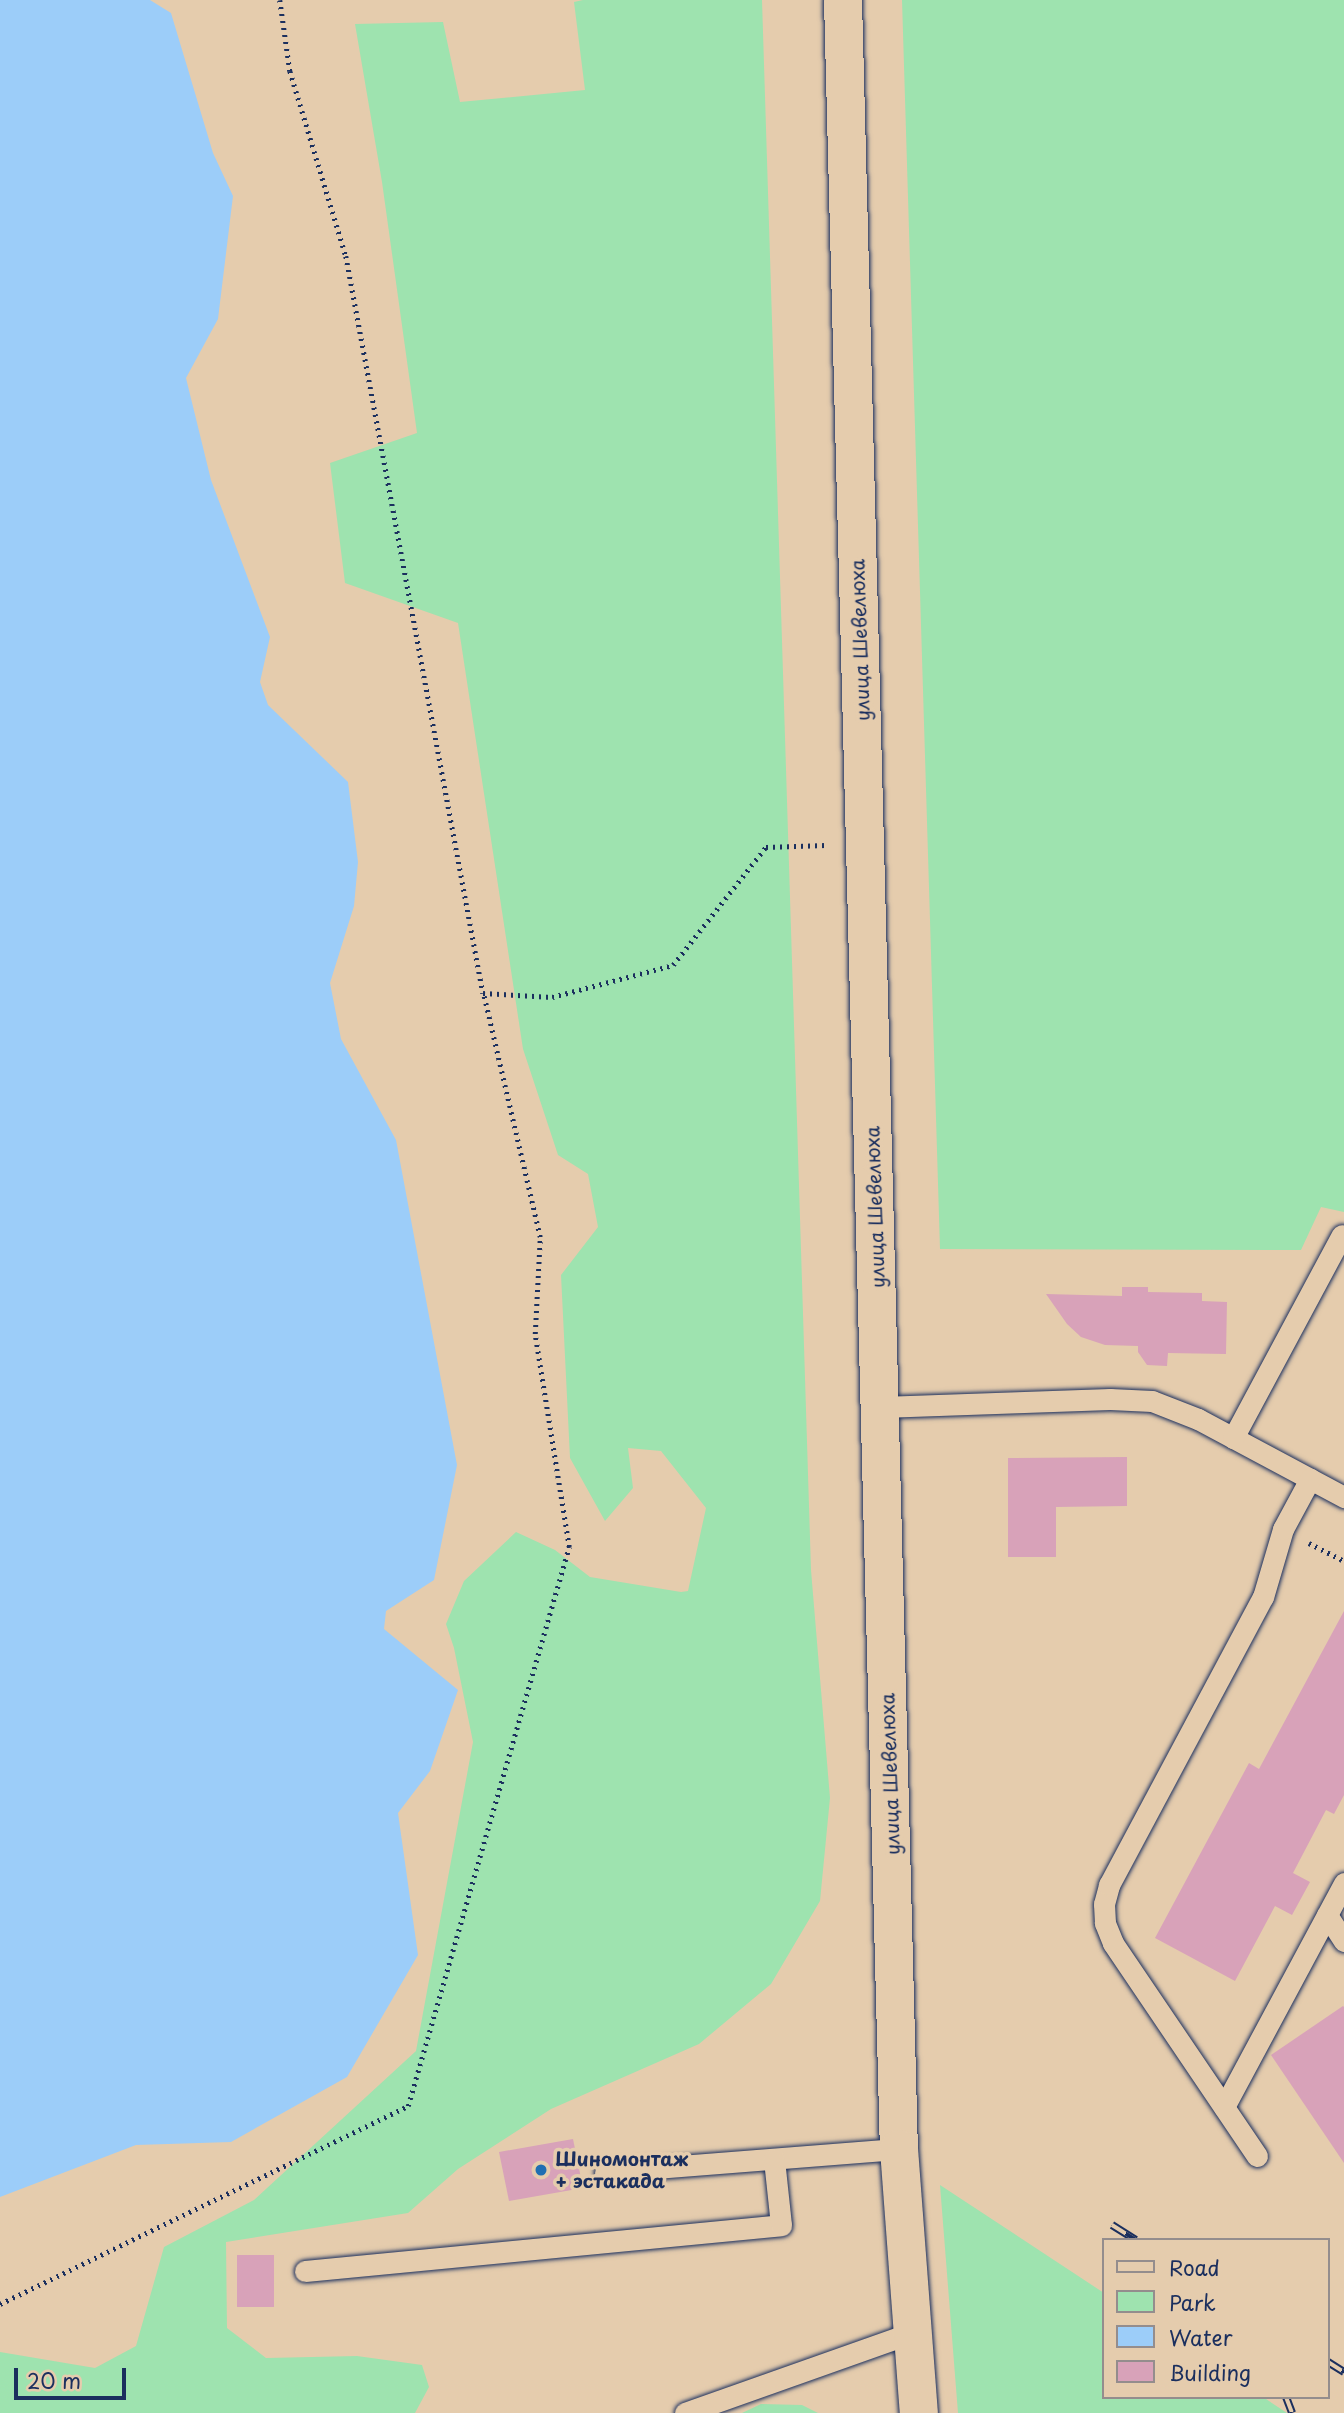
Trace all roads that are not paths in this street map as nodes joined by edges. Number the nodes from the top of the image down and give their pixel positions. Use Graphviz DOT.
graph roads {
  1 [pos="843,0"];
  2 [pos="1342,1234"];
  3 [pos="881,1406"];
  4 [pos="1233,1438"];
  5 [pos="1310,1479"];
  6 [pos="1344,1497"];
  7 [pos="1344,1883"];
  8 [pos="1327,1915"];
  9 [pos="1344,1941"];
  10 [pos="1224,2107"];
  11 [pos="899,2149"];
  12 [pos="1257,2156"];
  13 [pos="774,2159"];
  14 [pos="605,2172"];
  15 [pos="305,2271"];
  16 [pos="911,2333"];
  17 [pos="685,2413"];
  18 [pos="919,2413"];
  1 -- 3 [label="main road, улица Шевелюха"];
  2 -- 4 [label="lane"];
  3 -- 4 [label="lane"];
  3 -- 11 [label="main road, улица Шевелюха"];
  4 -- 5 [label="lane"];
  5 -- 6 [label="lane"];
  5 -- 10 [label="lane"];
  7 -- 8 [label="lane"];
  8 -- 9 [label="lane"];
  8 -- 10 [label="lane"];
  10 -- 12 [label="lane"];
  11 -- 13 [label="lane"];
  11 -- 16 [label="main road, улица Шевелюха"];
  13 -- 14 [label="lane"];
  13 -- 15 [label="lane"];
  16 -- 17 [label="lane"];
  16 -- 18 [label="main road, улица Шевелюха"];
}
